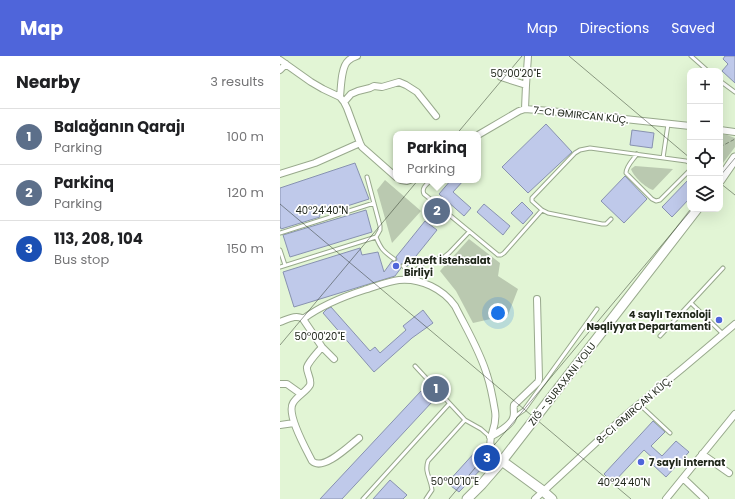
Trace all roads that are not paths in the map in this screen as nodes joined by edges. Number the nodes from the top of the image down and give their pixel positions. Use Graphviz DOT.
graph roads {
  1 [pos="342,56"];
  2 [pos="357,56"];
  3 [pos="528,56"];
  4 [pos="691,56"];
  5 [pos="280,60"];
  6 [pos="286,64"];
  7 [pos="345,64"];
  8 [pos="705,68"];
  9 [pos="280,70"];
  10 [pos="501,77"];
  11 [pos="723,83"];
  12 [pos="526,85"];
  13 [pos="735,92"];
  14 [pos="342,99"];
  15 [pos="525,109"];
  16 [pos="436,116"];
  17 [pos="668,124"];
  18 [pos="687,126"];
  19 [pos="723,130"];
  20 [pos="735,132"];
  21 [pos="481,133"];
  22 [pos="360,143"];
  23 [pos="637,154"];
  24 [pos="664,158"];
  25 [pos="735,158"];
  26 [pos="687,162"];
  27 [pos="687,173"];
  28 [pos="280,174"];
  29 [pos="393,174"];
  30 [pos="723,176"];
  31 [pos="366,177"];
  32 [pos="428,183"];
  33 [pos="374,203"];
  34 [pos="542,210"];
  35 [pos="695,212"];
  36 [pos="611,219"];
  37 [pos="469,232"];
  38 [pos="280,233"];
  39 [pos="376,237"];
  40 [pos="280,250"];
  41 [pos="394,259"];
  42 [pos="285,265"];
  43 [pos="403,266"];
  44 [pos="280,267"];
  45 [pos="723,268"];
  46 [pos="413,274"];
  47 [pos="423,283"];
  48 [pos="537,298"];
  49 [pos="691,303"];
  50 [pos="597,309"];
  51 [pos="303,319"];
  52 [pos="280,322"];
  53 [pos="735,324"];
  54 [pos="723,334"];
  55 [pos="660,336"];
  56 [pos="322,347"];
  57 [pos="334,359"];
  58 [pos="414,366"];
  59 [pos="280,384"];
  60 [pos="301,394"];
  61 [pos="449,404"];
  62 [pos="639,404"];
  63 [pos="735,414"];
  64 [pos="514,417"];
  65 [pos="466,420"];
  66 [pos="294,423"];
  67 [pos="280,425"];
  68 [pos="670,433"];
  69 [pos="490,437"];
  70 [pos="359,438"];
  71 [pos="702,454"];
  72 [pos="502,461"];
  73 [pos="729,473"];
  74 [pos="683,478"];
  75 [pos="543,491"];
  76 [pos="363,499"];
  77 [pos="426,499"];
  78 [pos="467,499"];
  79 [pos="535,499"];
  80 [pos="552,499"];
  81 [pos="666,499"];
  82 [pos="706,499"];
  1 -- 7 [label="street"];
  2 -- 7 [label="street"];
  3 -- 12 [label="street"];
  4 -- 8 [label="lane"];
  5 -- 6 [label="street"];
  6 -- 9 [label="street"];
  6 -- 14 [label="street"];
  7 -- 14 [label="street"];
  10 -- 12 [label="street"];
  11 -- 13 [label="lane"];
  12 -- 15 [label="street"];
  14 -- 16 [label="street"];
  14 -- 22 [label="street"];
  15 -- 17 [label="street, 7-CI ƏMIRCAN KÜÇ."];
  15 -- 21 [label="street, 7-CI ƏMIRCAN KÜÇ."];
  17 -- 18 [label="street, 7-CI ƏMIRCAN KÜÇ."];
  17 -- 24 [label="lane"];
  19 -- 20 [label="street"];
  22 -- 28 [label="street"];
  22 -- 29 [label="street"];
  23 -- 24 [label="lane"];
  23 -- 27 [label="lane"];
  23 -- 34 [label="lane"];
  24 -- 26 [label="lane"];
  25 -- 30 [label="main road"];
  31 -- 33 [label="lane"];
  32 -- 37 [label="lane"];
  33 -- 38 [label="lane"];
  33 -- 39 [label="lane"];
  34 -- 36 [label="lane"];
  34 -- 37 [label="lane"];
  35 -- 72 [label="main road"];
  37 -- 46 [label="lane"];
  39 -- 41 [label="lane"];
  39 -- 42 [label="lane"];
  40 -- 42 [label="lane"];
  42 -- 44 [label="lane"];
  43 -- 46 [label="lane"];
  45 -- 49 [label="lane"];
  46 -- 47 [label="lane"];
  47 -- 51 [label="street"];
  47 -- 69 [label="street"];
  48 -- 64 [label="street"];
  49 -- 54 [label="lane"];
  49 -- 55 [label="lane"];
  50 -- 64 [label="lane"];
  51 -- 52 [label="street"];
  51 -- 56 [label="street"];
  53 -- 54 [label="street, 8-CI ƏMIRCAN KÜÇ."];
  54 -- 62 [label="street, 8-CI ƏMIRCAN KÜÇ."];
  56 -- 57 [label="street"];
  56 -- 60 [label="street"];
  58 -- 61 [label="lane"];
  59 -- 60 [label="street"];
  60 -- 66 [label="street"];
  61 -- 65 [label="lane"];
  61 -- 76 [label="lane"];
  62 -- 68 [label="lane"];
  62 -- 75 [label="street, 8-CI ƏMIRCAN KÜÇ."];
  63 -- 71 [label="street"];
  64 -- 69 [label="street"];
  65 -- 69 [label="lane"];
  65 -- 77 [label="lane"];
  66 -- 67 [label="street"];
  66 -- 70 [label="street"];
  69 -- 72 [label="street"];
  71 -- 73 [label="street"];
  71 -- 74 [label="street"];
  72 -- 75 [label="main road"];
  72 -- 78 [label="main road"];
  74 -- 81 [label="street"];
  74 -- 82 [label="street"];
  75 -- 79 [label="street, 8-CI ƏMIRCAN KÜÇ."];
  75 -- 80 [label="main road"];
}
